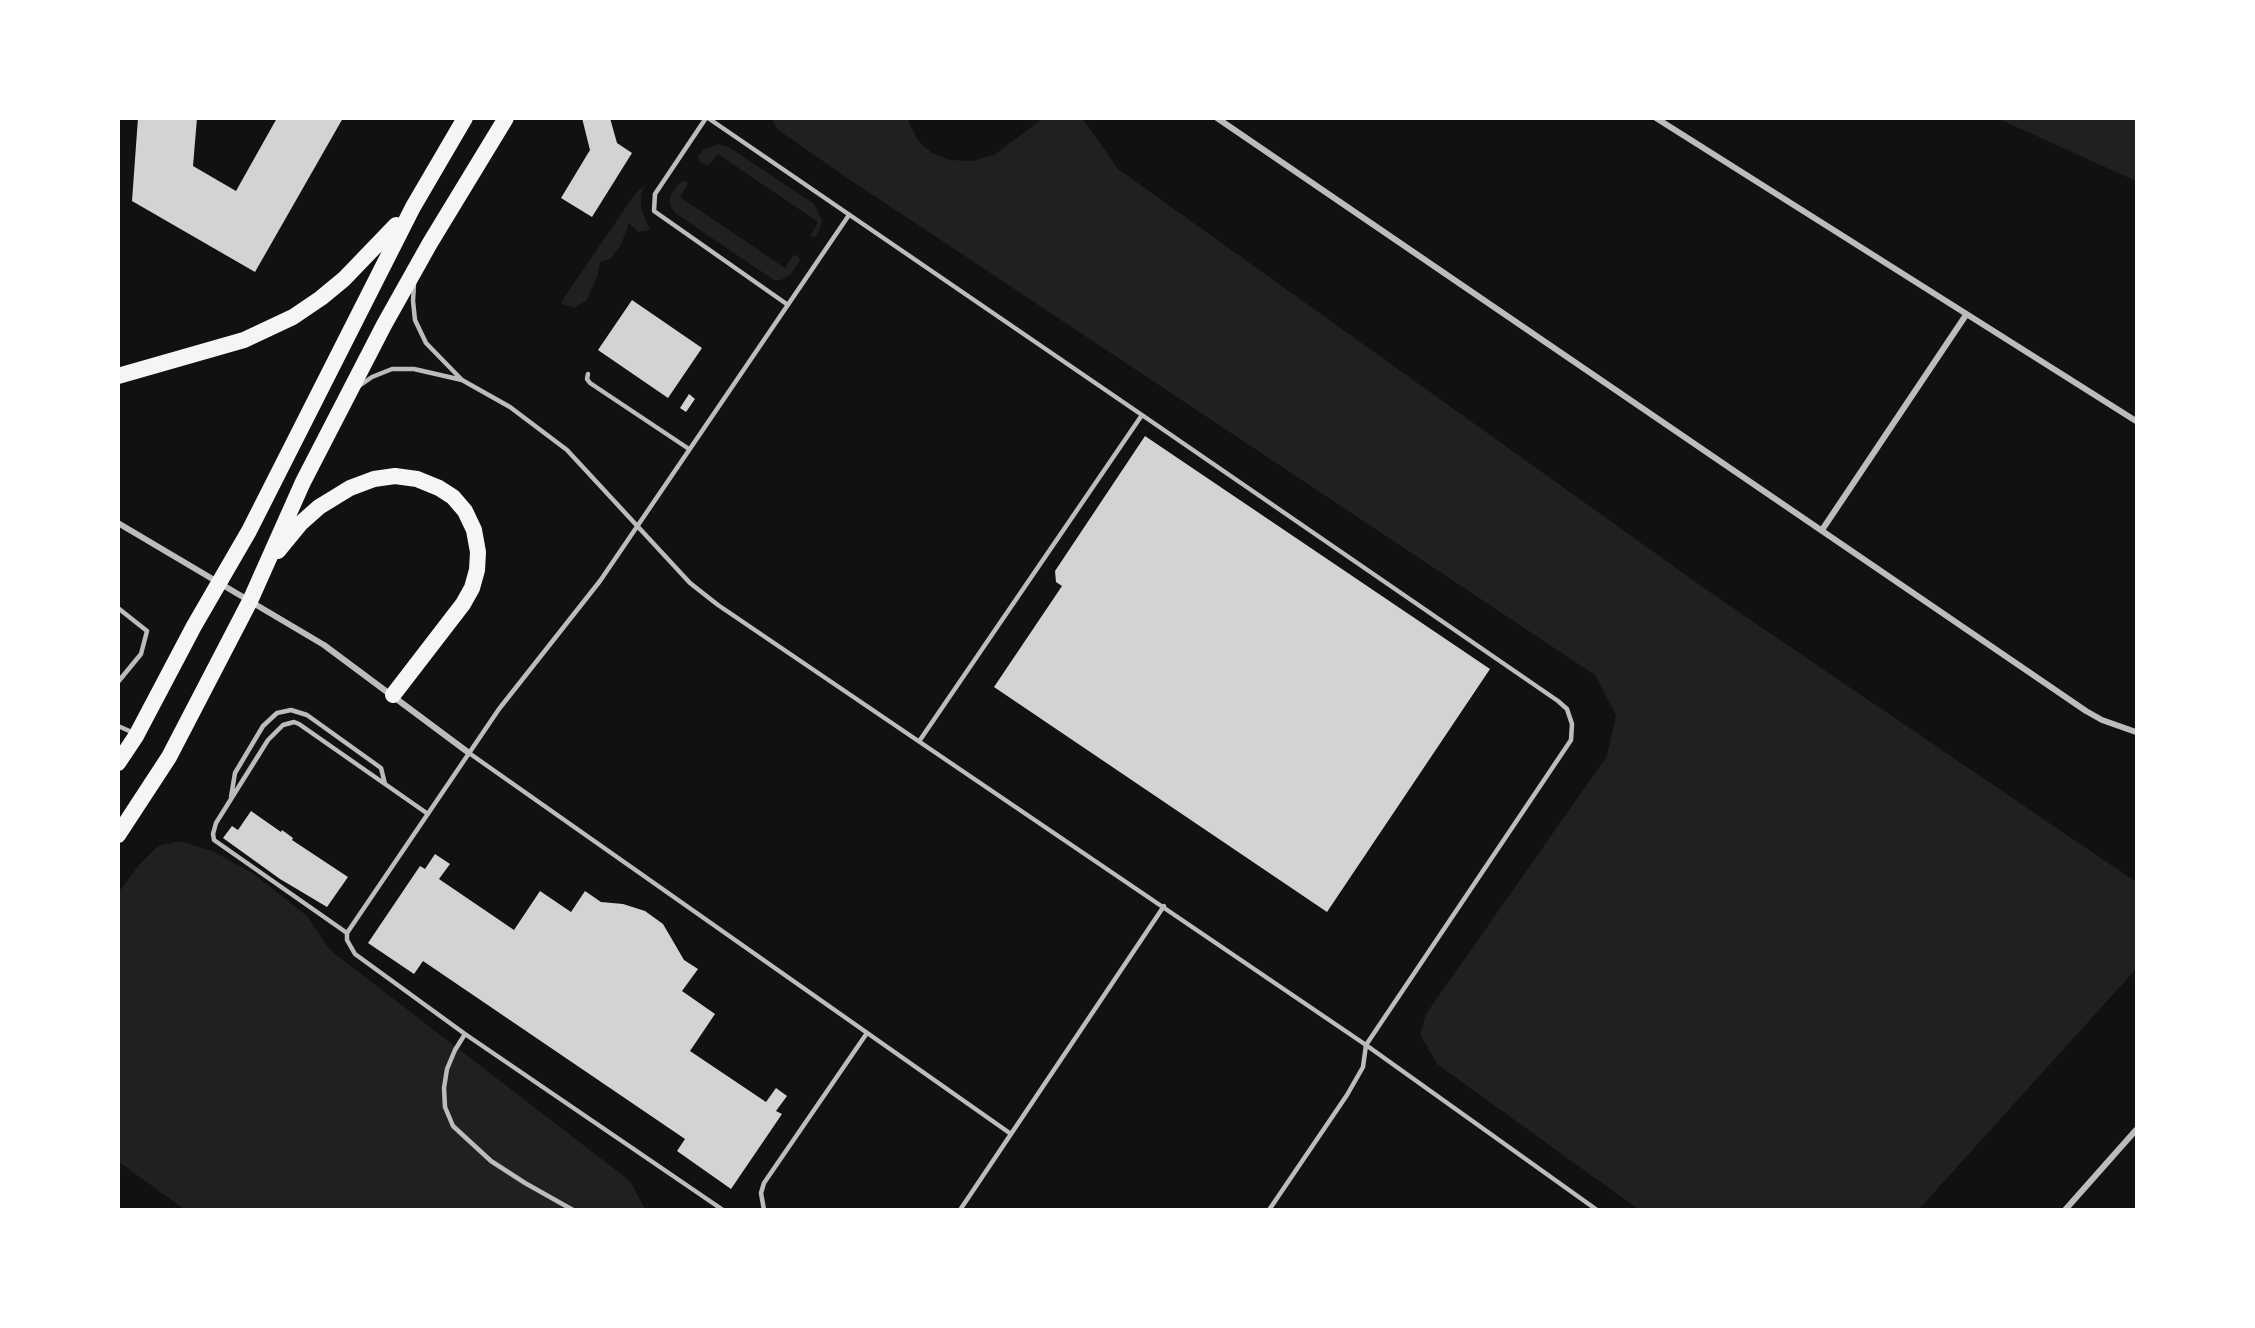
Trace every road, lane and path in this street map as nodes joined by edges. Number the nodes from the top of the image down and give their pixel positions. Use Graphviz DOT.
graph roads {
  1 [pos="465,118"];
  2 [pos="506,118"];
  3 [pos="707,118"];
  4 [pos="1217,118"];
  5 [pos="1656,118"];
  6 [pos="413,207"];
  7 [pos="849,215"];
  8 [pos="416,268"];
  9 [pos="788,305"];
  10 [pos="1966,315"];
  11 [pos="588,374"];
  12 [pos="118,376"];
  13 [pos="462,380"];
  14 [pos="349,392"];
  15 [pos="1142,415"];
  16 [pos="2136,421"];
  17 [pos="689,449"];
  18 [pos="118,523"];
  19 [pos="636,526"];
  20 [pos="1822,530"];
  21 [pos="265,566"];
  22 [pos="219,583"];
  23 [pos="250,601"];
  24 [pos="118,608"];
  25 [pos="118,682"];
  26 [pos="393,695"];
  27 [pos="118,726"];
  28 [pos="2136,732"];
  29 [pos="137,734"];
  30 [pos="920,740"];
  31 [pos="469,753"];
  32 [pos="118,763"];
  33 [pos="385,784"];
  34 [pos="231,800"];
  35 [pos="428,814"];
  36 [pos="118,834"];
  37 [pos="1164,906"];
  38 [pos="347,933"];
  39 [pos="867,1033"];
  40 [pos="465,1034"];
  41 [pos="1366,1045"];
  42 [pos="2136,1130"];
  43 [pos="1011,1134"];
  44 [pos="573,1209"];
  45 [pos="723,1209"];
  46 [pos="764,1209"];
  47 [pos="960,1209"];
  48 [pos="1269,1209"];
  49 [pos="1597,1209"];
  50 [pos="2065,1209"];
  1 -- 6 [label="highway"];
  2 -- 8 [label="highway"];
  3 -- 7 [label="lane"];
  3 -- 9 [label="lane"];
  4 -- 20 [label="street"];
  5 -- 10 [label="street"];
  6 -- 12 [label="highway"];
  6 -- 22 [label="highway"];
  7 -- 9 [label="lane"];
  7 -- 15 [label="lane"];
  8 -- 13 [label="lane"];
  8 -- 14 [label="highway"];
  9 -- 17 [label="lane"];
  10 -- 16 [label="street"];
  10 -- 20 [label="street"];
  11 -- 17 [label="lane"];
  13 -- 14 [label="lane"];
  13 -- 19 [label="lane"];
  14 -- 21 [label="highway"];
  15 -- 30 [label="lane"];
  15 -- 41 [label="lane"];
  17 -- 19 [label="lane"];
  18 -- 22 [label="street"];
  19 -- 30 [label="lane"];
  19 -- 31 [label="lane"];
  20 -- 28 [label="street"];
  21 -- 23 [label="highway"];
  21 -- 26 [label="highway"];
  22 -- 23 [label="street"];
  22 -- 29 [label="highway"];
  23 -- 26 [label="street"];
  23 -- 36 [label="highway"];
  24 -- 25 [label="lane"];
  26 -- 31 [label="street"];
  27 -- 29 [label="lane"];
  29 -- 32 [label="highway"];
  30 -- 37 [label="lane"];
  31 -- 35 [label="lane"];
  31 -- 39 [label="lane"];
  33 -- 34 [label="lane"];
  33 -- 34 [label="lane"];
  33 -- 35 [label="lane"];
  34 -- 38 [label="lane"];
  35 -- 38 [label="lane"];
  37 -- 41 [label="lane"];
  37 -- 43 [label="lane"];
  38 -- 40 [label="lane"];
  39 -- 43 [label="lane"];
  39 -- 46 [label="lane"];
  40 -- 44 [label="lane"];
  40 -- 45 [label="lane"];
  41 -- 48 [label="lane"];
  41 -- 49 [label="lane"];
  42 -- 50 [label="street"];
  43 -- 47 [label="lane"];
}
